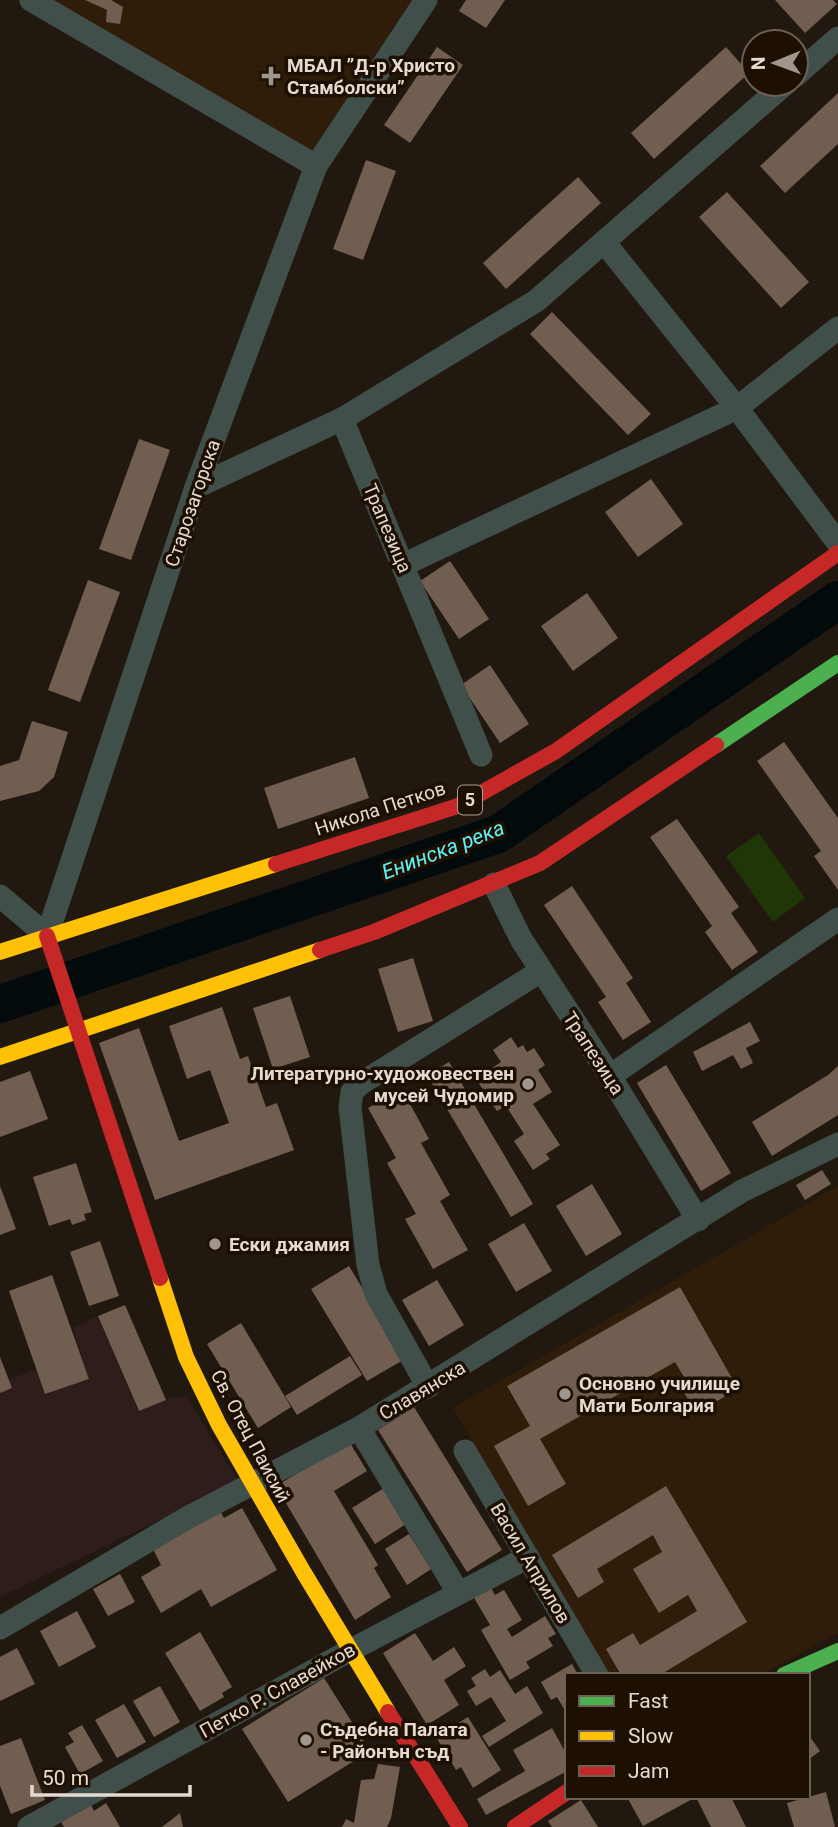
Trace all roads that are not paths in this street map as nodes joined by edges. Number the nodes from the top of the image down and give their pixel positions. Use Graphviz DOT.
graph roads {
  1 [pos="31,0"];
  2 [pos="426,0"];
  3 [pos="838,38"];
  4 [pos="810,63"];
  5 [pos="769,98"];
  6 [pos="316,166"];
  7 [pos="604,242"];
  8 [pos="838,328"];
  9 [pos="737,408"];
  10 [pos="342,419"];
  11 [pos="196,487"];
  12 [pos="838,543"];
  13 [pos="838,552"];
  14 [pos="403,565"];
  15 [pos="838,663"];
  16 [pos="481,755"];
  17 [pos="494,884"];
  18 [pos="0,896"];
  19 [pos="838,919"];
  20 [pos="50,945"];
  21 [pos="0,953"];
  22 [pos="541,971"];
  23 [pos="79,1032"];
  24 [pos="0,1057"];
  25 [pos="610,1076"];
  26 [pos="838,1144"];
  27 [pos="698,1220"];
  28 [pos="428,1387"];
  29 [pos="359,1428"];
  30 [pos="465,1451"];
  31 [pos="251,1483"];
  32 [pos="528,1557"];
  33 [pos="458,1592"];
  34 [pos="0,1629"];
  35 [pos="349,1651"];
  36 [pos="838,1651"];
  37 [pos="596,1673"];
  38 [pos="788,1673"];
  39 [pos="565,1793"];
  40 [pos="29,1827"];
  41 [pos="460,1827"];
  42 [pos="514,1827"];
  1 -- 6 [label="street"];
  2 -- 6 [label="street, Старозагорска"];
  3 -- 4 [label="street"];
  5 -- 7 [label="street"];
  6 -- 11 [label="street, Старозагорска"];
  7 -- 9 [label="street"];
  7 -- 10 [label="street"];
  8 -- 9 [label="street"];
  9 -- 12 [label="street"];
  9 -- 14 [label="street"];
  10 -- 11 [label="street"];
  10 -- 14 [label="street, Трапезица"];
  11 -- 20 [label="street, Старозагорска"];
  13 -- 20 [label="main road, Никола Петков / 5"];
  14 -- 16 [label="street, Трапезица"];
  15 -- 17 [label="main road"];
  17 -- 22 [label="street, Трапезица"];
  17 -- 23 [label="main road"];
  18 -- 20 [label="street"];
  19 -- 25 [label="street"];
  20 -- 21 [label="main road, Никола Петков / 5"];
  20 -- 23 [label="main road"];
  22 -- 25 [label="street, Трапезица"];
  22 -- 28 [label="street"];
  23 -- 24 [label="main road"];
  23 -- 31 [label="main road, Св. Отец Паисий"];
  25 -- 27 [label="street, Трапезица"];
  26 -- 27 [label="street, Славянска"];
  27 -- 28 [label="street, Славянска"];
  28 -- 29 [label="street, Славянска"];
  29 -- 31 [label="street, Славянска"];
  29 -- 33 [label="street"];
  30 -- 32 [label="street, Васил Априлов"];
  31 -- 34 [label="street, Славянска"];
  31 -- 35 [label="main road, Св. Отец Паисий"];
  32 -- 33 [label="street, Петко Р. Славейков"];
  32 -- 37 [label="street, Васил Априлов"];
  33 -- 35 [label="street, Петко Р. Славейков"];
  35 -- 40 [label="street, Петко Р. Славейков"];
  35 -- 41 [label="main road, Св. Отец Паисий"];
  36 -- 38 [label="main road"];
  39 -- 42 [label="main road"];
}
